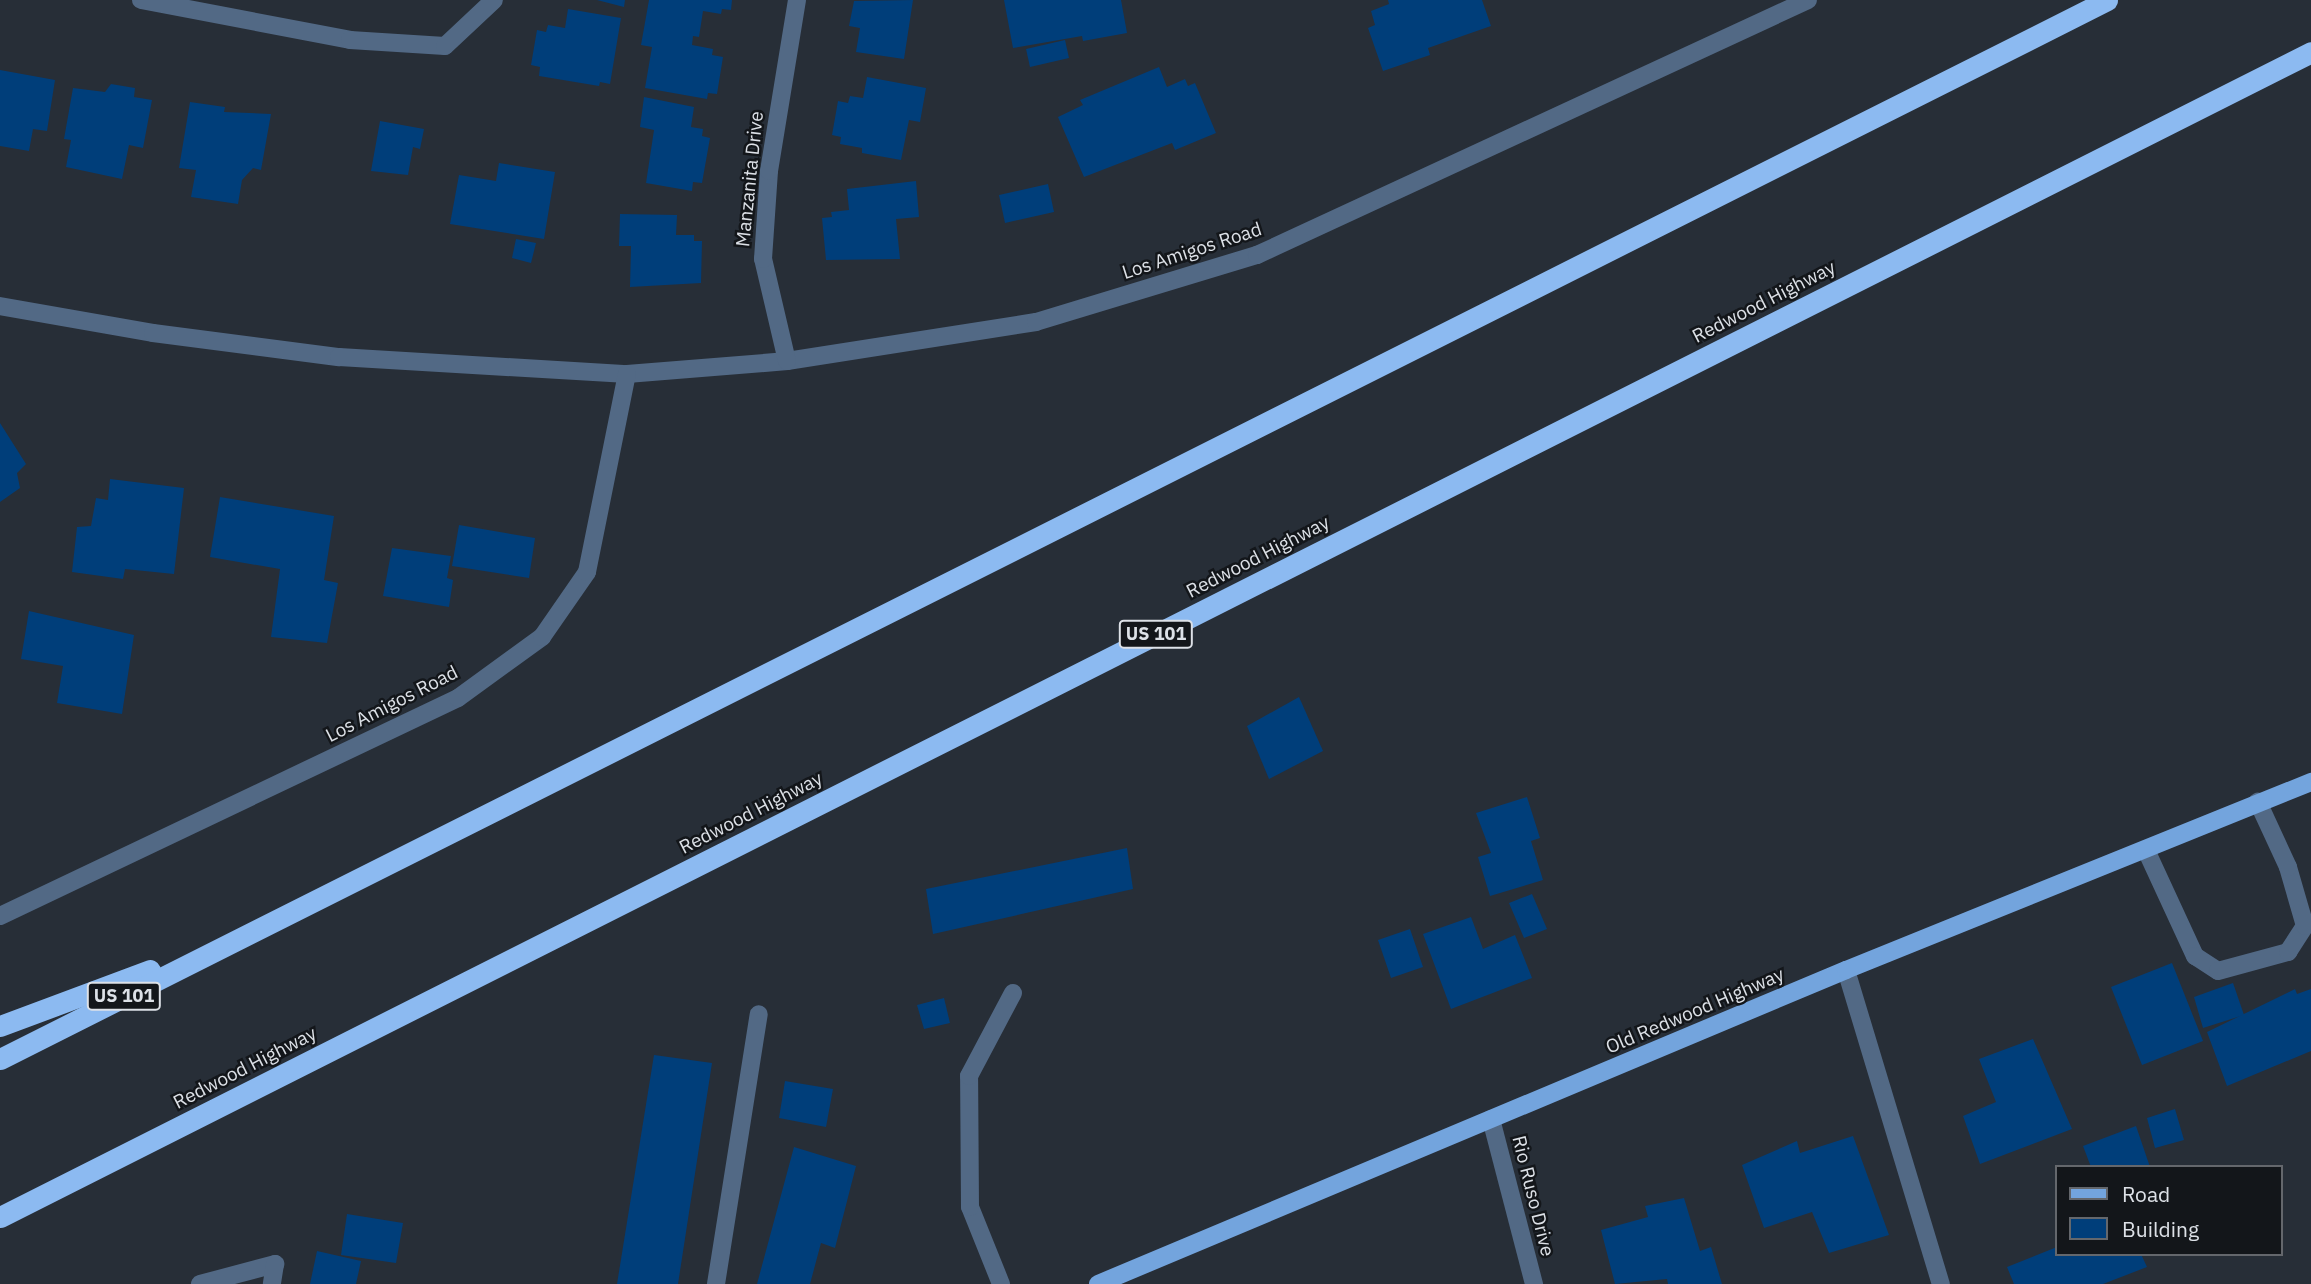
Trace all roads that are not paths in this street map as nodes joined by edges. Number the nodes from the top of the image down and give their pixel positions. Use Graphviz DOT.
graph roads {
  1 [pos="141,0"];
  2 [pos="494,0"];
  3 [pos="797,0"];
  4 [pos="1808,0"];
  5 [pos="2107,0"];
  6 [pos="2311,52"];
  7 [pos="0,306"];
  8 [pos="787,361"];
  9 [pos="627,374"];
  10 [pos="2311,782"];
  11 [pos="2258,802"];
  12 [pos="2146,850"];
  13 [pos="0,916"];
  14 [pos="247,933"];
  15 [pos="1846,970"];
  16 [pos="1013,993"];
  17 [pos="759,1014"];
  18 [pos="0,1026"];
  19 [pos="0,1059"];
  20 [pos="1491,1119"];
  21 [pos="0,1217"];
  22 [pos="200,1284"];
  23 [pos="272,1284"];
  24 [pos="716,1284"];
  25 [pos="1000,1284"];
  26 [pos="1098,1284"];
  27 [pos="1534,1284"];
  28 [pos="1941,1284"];
  1 -- 2 [label="street"];
  3 -- 8 [label="street, Manzanita Drive"];
  4 -- 8 [label="street, Los Amigos Road"];
  5 -- 14 [label="highway, US 101"];
  6 -- 21 [label="highway, Redwood Highway / US 101"];
  7 -- 9 [label="street, Los Amigos Road"];
  8 -- 9 [label="street, Los Amigos Road"];
  9 -- 13 [label="street, Los Amigos Road"];
  10 -- 11 [label="main road, Old Redwood Highway"];
  11 -- 12 [label="main road, Old Redwood Highway"];
  11 -- 12 [label="street"];
  12 -- 15 [label="main road, Old Redwood Highway"];
  14 -- 18 [label="highway"];
  14 -- 19 [label="highway, US 101"];
  15 -- 20 [label="main road, Old Redwood Highway"];
  15 -- 28 [label="street"];
  16 -- 25 [label="street"];
  17 -- 24 [label="street"];
  20 -- 26 [label="main road, Old Redwood Highway"];
  20 -- 27 [label="street, Rio Ruso Drive"];
  22 -- 23 [label="street"];
}
